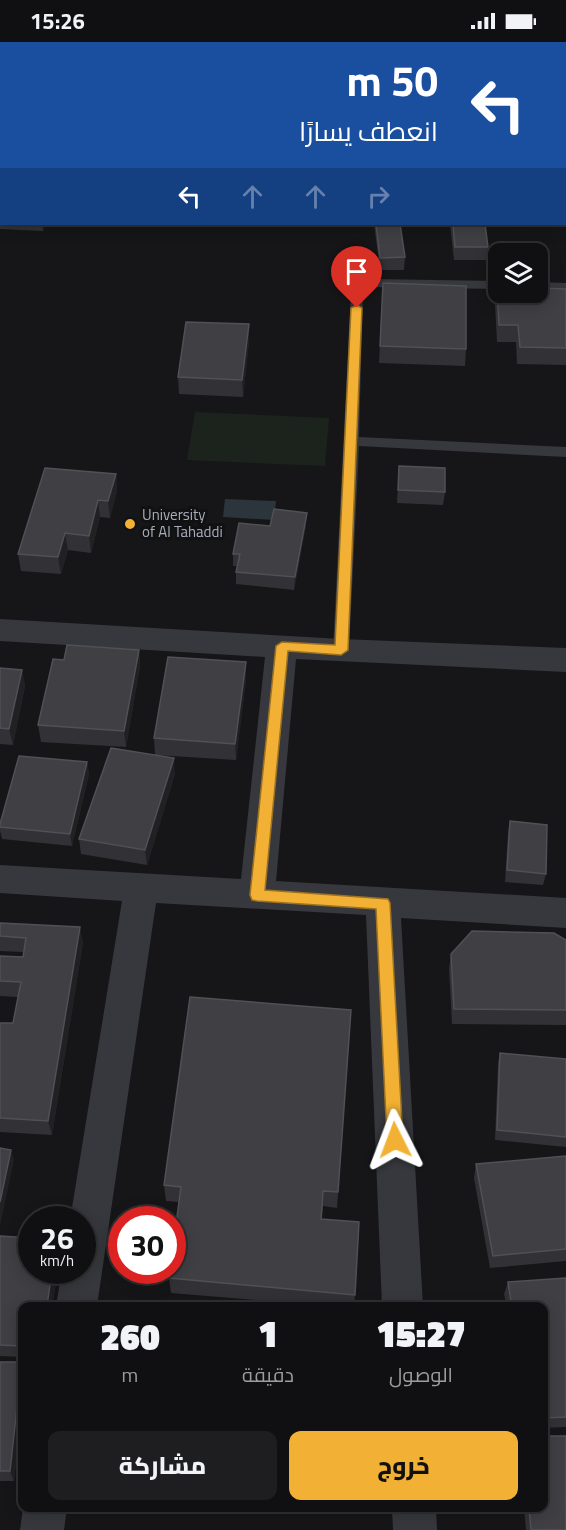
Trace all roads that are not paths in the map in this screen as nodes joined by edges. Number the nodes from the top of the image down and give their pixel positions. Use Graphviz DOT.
graph roads {
  1 [pos="488,285"];
  2 [pos="548,286"];
  3 [pos="566,286"];
  4 [pos="352,441"];
  5 [pos="566,452"];
  6 [pos="0,630"];
  7 [pos="282,646"];
  8 [pos="341,650"];
  9 [pos="566,660"];
  10 [pos="0,879"];
  11 [pos="141,888"];
  12 [pos="257,895"];
  13 [pos="382,903"];
  14 [pos="566,913"];
  15 [pos="92,1206"];
  16 [pos="80,1284"];
  17 [pos="77,1302"];
  18 [pos="404,1302"];
  19 [pos="44,1512"];
  20 [pos="414,1512"];
  21 [pos="42,1530"];
  22 [pos="415,1530"];
  1 -- 4 [label="lane"];
  2 -- 3 [label="lane"];
  4 -- 5 [label="lane"];
  4 -- 8 [label="lane"];
  6 -- 7 [label="street"];
  7 -- 8 [label="street"];
  7 -- 12 [label="street"];
  8 -- 9 [label="street"];
  10 -- 11 [label="street"];
  11 -- 12 [label="street"];
  11 -- 15 [label="street"];
  12 -- 13 [label="street"];
  13 -- 14 [label="street"];
  13 -- 18 [label="street"];
  16 -- 17 [label="street"];
  19 -- 21 [label="street"];
  20 -- 22 [label="street"];
}
